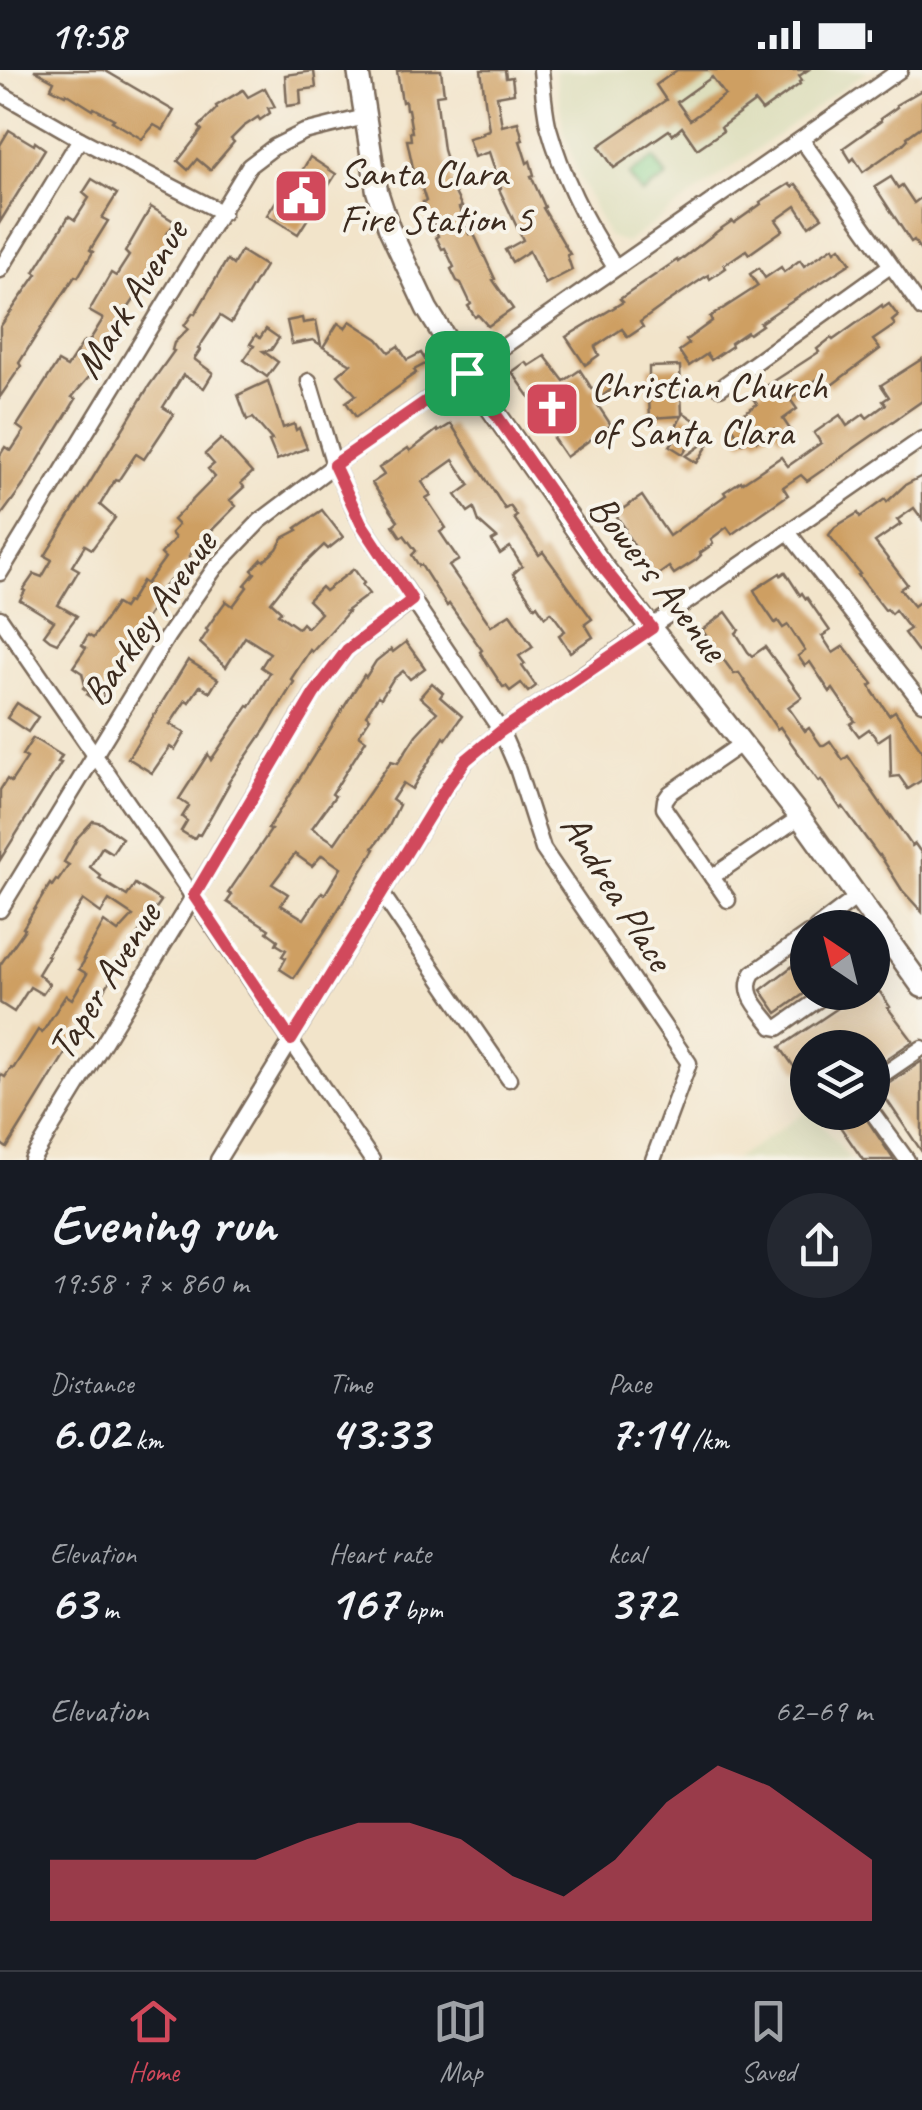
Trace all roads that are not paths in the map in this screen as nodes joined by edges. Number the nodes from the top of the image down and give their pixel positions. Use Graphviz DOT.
graph roads {
  1 [pos="358,70"];
  2 [pos="540,70"];
  3 [pos="900,70"];
  4 [pos="0,93"];
  5 [pos="365,117"];
  6 [pos="80,139"];
  7 [pos="802,140"];
  8 [pos="223,212"];
  9 [pos="890,266"];
  10 [pos="615,267"];
  11 [pos="0,270"];
  12 [pos="922,309"];
  13 [pos="467,373"];
  14 [pos="310,381"];
  15 [pos="720,388"];
  16 [pos="922,439"];
  17 [pos="334,465"];
  18 [pos="788,532"];
  19 [pos="0,573"];
  20 [pos="412,600"];
  21 [pos="0,618"];
  22 [pos="652,628"];
  23 [pos="922,703"];
  24 [pos="501,731"];
  25 [pos="741,744"];
  26 [pos="95,754"];
  27 [pos="800,818"];
  28 [pos="712,877"];
  29 [pos="382,894"];
  30 [pos="194,896"];
  31 [pos="857,898"];
  32 [pos="728,900"];
  33 [pos="0,910"];
  34 [pos="841,910"];
  35 [pos="892,946"];
  36 [pos="790,947"];
  37 [pos="922,987"];
  38 [pos="804,1010"];
  39 [pos="291,1040"];
  40 [pos="922,1048"];
  41 [pos="890,1070"];
  42 [pos="509,1079"];
  43 [pos="885,1130"];
  44 [pos="922,1155"];
  45 [pos="32,1160"];
  46 [pos="218,1160"];
  47 [pos="372,1160"];
  48 [pos="653,1160"];
  49 [pos="907,1160"];
  50 [pos="915,1160"];
  1 -- 5 [label="main road, Bowers Avenue"];
  2 -- 10 [label="street"];
  3 -- 7 [label="street, Barkley Avenue"];
  4 -- 6 [label="street"];
  5 -- 8 [label="street, Mark Avenue"];
  5 -- 13 [label="main road, Bowers Avenue"];
  6 -- 8 [label="street"];
  6 -- 11 [label="street"];
  7 -- 9 [label="street"];
  7 -- 10 [label="street, Barkley Avenue"];
  8 -- 19 [label="street, Mark Avenue"];
  9 -- 12 [label="street"];
  9 -- 15 [label="street"];
  10 -- 13 [label="street, Barkley Avenue"];
  13 -- 17 [label="street, Barkley Avenue"];
  13 -- 22 [label="main road, Bowers Avenue"];
  14 -- 17 [label="street, Andrea Place"];
  16 -- 18 [label="street"];
  17 -- 20 [label="street, Andrea Place"];
  17 -- 26 [label="street, Barkley Avenue"];
  18 -- 22 [label="street"];
  18 -- 23 [label="street"];
  20 -- 24 [label="street, Andrea Place"];
  20 -- 30 [label="street, Taper Avenue"];
  21 -- 26 [label="street"];
  22 -- 24 [label="street"];
  22 -- 25 [label="main road, Bowers Avenue"];
  24 -- 29 [label="street"];
  24 -- 48 [label="street, Andrea Place"];
  25 -- 27 [label="main road, Bowers Avenue"];
  25 -- 28 [label="street"];
  26 -- 30 [label="street"];
  26 -- 33 [label="street, Barkley Avenue"];
  27 -- 28 [label="street"];
  27 -- 31 [label="main road, Bowers Avenue"];
  28 -- 32 [label="street"];
  29 -- 39 [label="street"];
  29 -- 42 [label="street"];
  30 -- 39 [label="street"];
  30 -- 45 [label="street, Taper Avenue"];
  31 -- 34 [label="street"];
  31 -- 35 [label="main road, Bowers Avenue"];
  35 -- 37 [label="main road, Bowers Avenue"];
  36 -- 38 [label="street"];
  39 -- 46 [label="street"];
  39 -- 47 [label="street"];
  40 -- 41 [label="street"];
  43 -- 49 [label="street"];
  44 -- 50 [label="street"];
}
